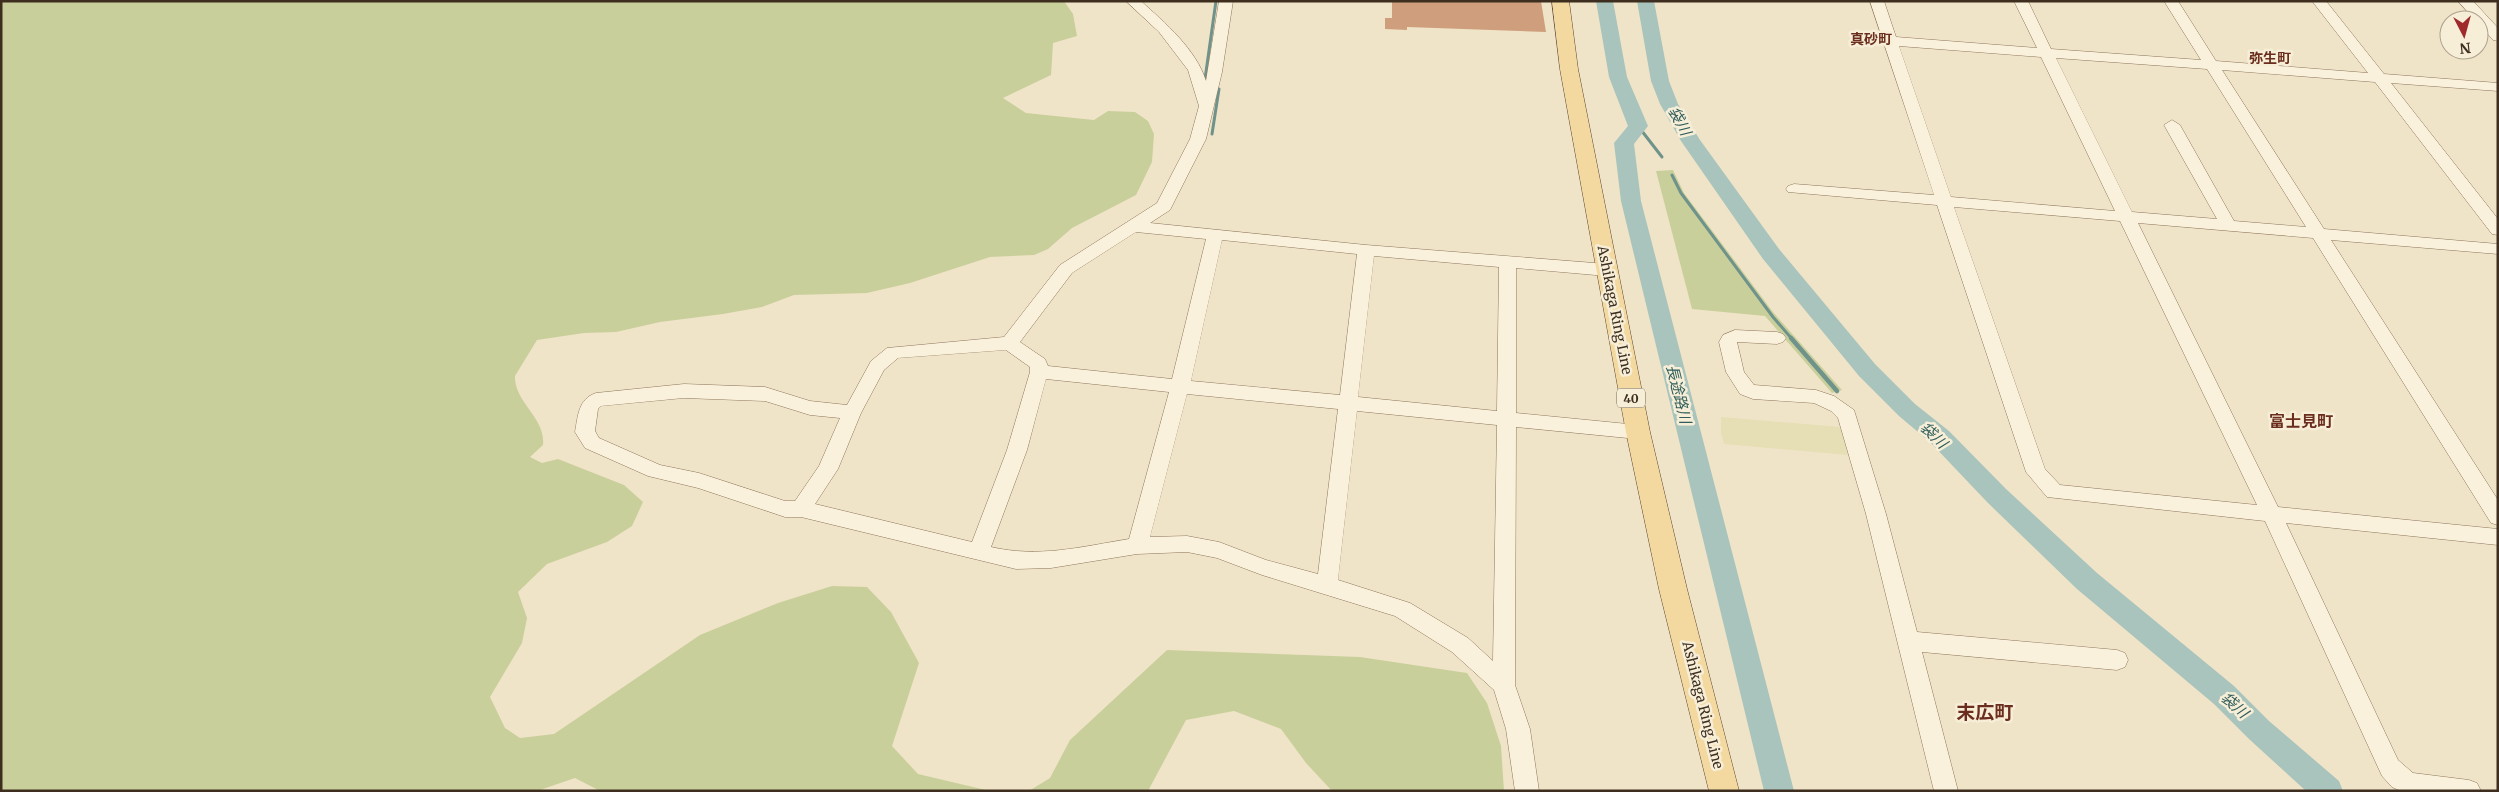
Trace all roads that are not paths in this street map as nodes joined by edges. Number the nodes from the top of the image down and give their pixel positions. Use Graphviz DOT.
graph roads {
  1 [pos="1133,1"];
  2 [pos="1226,1"];
  3 [pos="1560,1"];
  4 [pos="1877,1"];
  5 [pos="2021,1"];
  6 [pos="2171,1"];
  7 [pos="2319,1"];
  8 [pos="2465,1"];
  9 [pos="2498,37"];
  10 [pos="1891,40"];
  11 [pos="2046,52"];
  12 [pos="2211,64"];
  13 [pos="2379,78"];
  14 [pos="2498,87"];
  15 [pos="1207,108"];
  16 [pos="2172,125"];
  17 [pos="1794,189"];
  18 [pos="1944,202"];
  19 [pos="2126,218"];
  20 [pos="1133,226"];
  21 [pos="2229,226"];
  22 [pos="2498,230"];
  23 [pos="2318,234"];
  24 [pos="1215,235"];
  25 [pos="1366,250"];
  26 [pos="2498,250"];
  27 [pos="1508,263"];
  28 [pos="1608,270"];
  29 [pos="1777,338"];
  30 [pos="1009,343"];
  31 [pos="1039,372"];
  32 [pos="1180,386"];
  33 [pos="1348,403"];
  34 [pos="852,414"];
  35 [pos="1507,419"];
  36 [pos="1638,432"];
  37 [pos="801,509"];
  38 [pos="2271,513"];
  39 [pos="2498,517"];
  40 [pos="2498,537"];
  41 [pos="1138,546"];
  42 [pos="978,553"];
  43 [pos="1326,585"];
  44 [pos="1908,641"];
  45 [pos="2117,660"];
  46 [pos="1504,685"];
  47 [pos="1527,791"];
  48 [pos="1724,791"];
  49 [pos="1946,791"];
  50 [pos="2470,791"];
  1 -- 15 [label="street"];
  2 -- 15 [label="street"];
  3 -- 28 [label="main road, Ashikaga Ring Line / 40"];
  4 -- 10 [label="street"];
  5 -- 11 [label="street"];
  6 -- 12 [label="street"];
  7 -- 13 [label="street"];
  8 -- 9 [label="street"];
  10 -- 11 [label="street"];
  10 -- 18 [label="street"];
  11 -- 12 [label="street"];
  11 -- 19 [label="street"];
  12 -- 13 [label="street"];
  12 -- 23 [label="street"];
  13 -- 14 [label="street"];
  13 -- 22 [label="street"];
  15 -- 20 [label="street"];
  16 -- 21 [label="street"];
  17 -- 18 [label="street"];
  18 -- 19 [label="street"];
  18 -- 38 [label="street"];
  19 -- 21 [label="street"];
  19 -- 38 [label="street"];
  20 -- 24 [label="street"];
  20 -- 30 [label="street"];
  21 -- 23 [label="street"];
  23 -- 26 [label="street"];
  23 -- 39 [label="street"];
  24 -- 25 [label="street"];
  24 -- 32 [label="street"];
  25 -- 27 [label="street"];
  25 -- 33 [label="street"];
  27 -- 28 [label="street"];
  27 -- 35 [label="street"];
  28 -- 36 [label="main road, Ashikaga Ring Line / 40"];
  29 -- 44 [label="street"];
  30 -- 31 [label="street"];
  30 -- 34 [label="street"];
  31 -- 32 [label="street"];
  31 -- 42 [label="street"];
  32 -- 33 [label="street"];
  32 -- 41 [label="street"];
  33 -- 35 [label="street"];
  33 -- 43 [label="street"];
  34 -- 37 [label="street"];
  34 -- 37 [label="street"];
  35 -- 36 [label="street"];
  35 -- 46 [label="street"];
  36 -- 48 [label="main road, Ashikaga Ring Line / 40"];
  37 -- 42 [label="street"];
  38 -- 40 [label="street"];
  38 -- 50 [label="street"];
  41 -- 42 [label="street"];
  41 -- 43 [label="street"];
  43 -- 46 [label="street"];
  44 -- 45 [label="street"];
  44 -- 49 [label="street"];
  46 -- 47 [label="street"];
}
